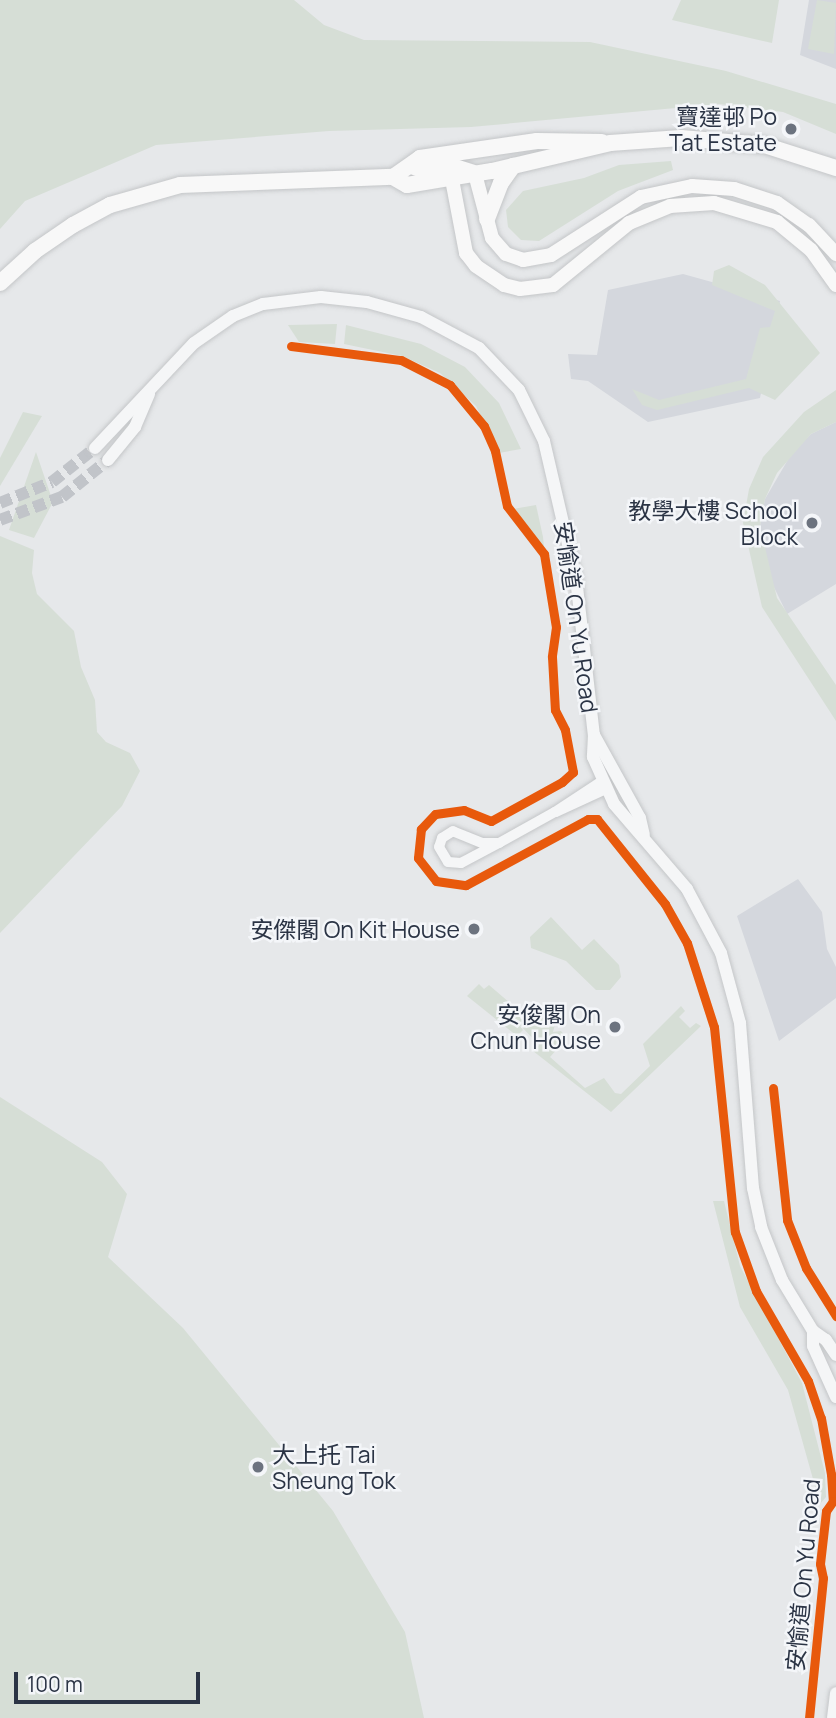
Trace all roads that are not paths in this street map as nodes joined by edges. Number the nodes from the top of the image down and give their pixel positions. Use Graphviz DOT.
graph roads {
  1 [pos="610,143"];
  2 [pos="449,166"];
  3 [pos="513,166"];
  4 [pos="836,169"];
  5 [pos="475,174"];
  6 [pos="393,177"];
  7 [pos="487,219"];
  8 [pos="836,254"];
  9 [pos="0,283"];
  10 [pos="836,285"];
  11 [pos="151,390"];
  12 [pos="95,448"];
  13 [pos="107,460"];
  14 [pos="594,735"];
  15 [pos="616,778"];
  16 [pos="604,785"];
  17 [pos="644,835"];
  18 [pos="469,837"];
  19 [pos="499,843"];
  20 [pos="465,861"];
  21 [pos="813,1331"];
  22 [pos="836,1355"];
  23 [pos="831,1369"];
  24 [pos="835,1388"];
  25 [pos="836,1698"];
  26 [pos="833,1718"];
  1 -- 2 [label="main road"];
  1 -- 3 [label="main road"];
  1 -- 4 [label="main road"];
  2 -- 5 [label="main road"];
  2 -- 6 [label="main road"];
  2 -- 6 [label="main road"];
  2 -- 10 [label="main road"];
  3 -- 5 [label="main road"];
  3 -- 7 [label="main road"];
  5 -- 7 [label="main road"];
  6 -- 9 [label="main road"];
  7 -- 8 [label="main road"];
  11 -- 12 [label="street, 安愉道 On Yu Road"];
  11 -- 13 [label="street, 安愉道 On Yu Road"];
  11 -- 14 [label="street, 安愉道 On Yu Road"];
  14 -- 15 [label="street, 安愉道 On Yu Road"];
  14 -- 16 [label="street, 安愉道 On Yu Road"];
  15 -- 16 [label="street"];
  15 -- 17 [label="street, 安愉道 On Yu Road"];
  16 -- 17 [label="street, 安愉道 On Yu Road"];
  16 -- 19 [label="street"];
  17 -- 21 [label="street, 安愉道 On Yu Road"];
  18 -- 19 [label="street"];
  18 -- 20 [label="street"];
  18 -- 20 [label="street"];
  19 -- 20 [label="street"];
  21 -- 22 [label="street, 安愉道 On Yu Road"];
  21 -- 23 [label="street, 安愉道 On Yu Road"];
  23 -- 24 [label="street, 安愉道 On Yu Road"];
  25 -- 26 [label="street"];
}
